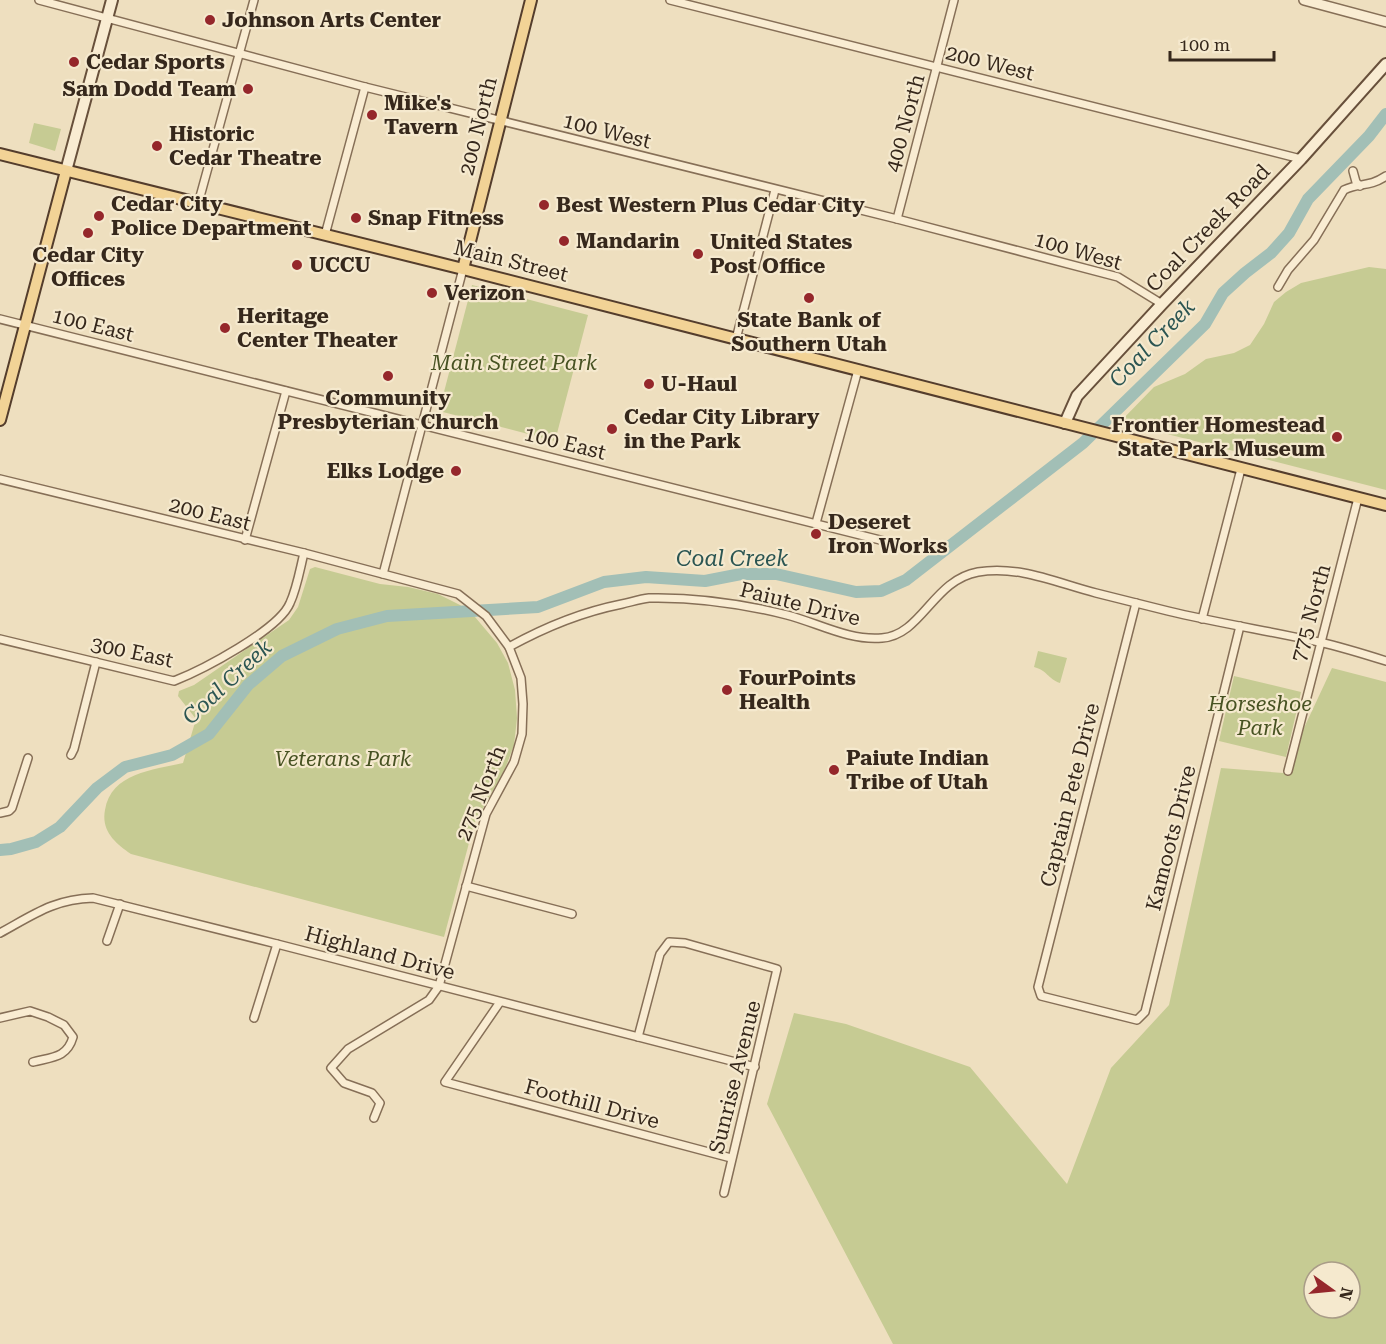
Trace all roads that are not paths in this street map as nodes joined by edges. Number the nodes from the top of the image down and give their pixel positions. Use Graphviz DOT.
graph roads {
  1 [pos="39,0"];
  2 [pos="112,0"];
  3 [pos="254,0"];
  4 [pos="531,0"];
  5 [pos="670,0"];
  6 [pos="954,0"];
  7 [pos="1304,0"];
  8 [pos="1346,0"];
  9 [pos="1344,10"];
  10 [pos="107,18"];
  11 [pos="1386,22"];
  12 [pos="239,54"];
  13 [pos="1386,64"];
  14 [pos="936,67"];
  15 [pos="365,87"];
  16 [pos="499,120"];
  17 [pos="0,154"];
  18 [pos="1301,159"];
  19 [pos="66,171"];
  20 [pos="1353,171"];
  21 [pos="1386,176"];
  22 [pos="1343,181"];
  23 [pos="1377,181"];
  24 [pos="1386,182"];
  25 [pos="1356,186"];
  26 [pos="775,190"];
  27 [pos="198,204"];
  28 [pos="897,219"];
  29 [pos="325,235"];
  30 [pos="463,269"];
  31 [pos="1278,286"];
  32 [pos="1162,304"];
  33 [pos="0,319"];
  34 [pos="25,325"];
  35 [pos="736,339"];
  36 [pos="858,370"];
  37 [pos="286,391"];
  38 [pos="0,420"];
  39 [pos="1065,423"];
  40 [pos="422,424"];
  41 [pos="1241,469"];
  42 [pos="0,479"];
  43 [pos="1358,498"];
  44 [pos="1386,505"];
  45 [pos="816,523"];
  46 [pos="245,540"];
  47 [pos="912,548"];
  48 [pos="304,553"];
  49 [pos="383,574"];
  50 [pos="458,594"];
  51 [pos="1136,603"];
  52 [pos="1202,619"];
  53 [pos="1240,626"];
  54 [pos="0,639"];
  55 [pos="1320,642"];
  56 [pos="510,647"];
  57 [pos="1386,660"];
  58 [pos="96,662"];
  59 [pos="71,755"];
  60 [pos="28,758"];
  61 [pos="1288,771"];
  62 [pos="0,813"];
  63 [pos="466,886"];
  64 [pos="120,904"];
  65 [pos="573,914"];
  66 [pos="0,933"];
  67 [pos="107,941"];
  68 [pos="277,944"];
  69 [pos="439,986"];
  70 [pos="500,1002"];
  71 [pos="0,1018"];
  72 [pos="254,1018"];
  73 [pos="1137,1020"];
  74 [pos="638,1037"];
  75 [pos="33,1062"];
  76 [pos="755,1068"];
  77 [pos="374,1119"];
  78 [pos="731,1158"];
  79 [pos="724,1193"];
  1 -- 10 [label="street, 100 West"];
  2 -- 10 [label="main road"];
  3 -- 12 [label="street"];
  4 -- 16 [label="main road, 200 North"];
  5 -- 14 [label="street, 200 West"];
  6 -- 14 [label="street, 400 North"];
  7 -- 9 [label="street"];
  8 -- 9 [label="street"];
  9 -- 11 [label="street"];
  10 -- 12 [label="street, 100 West"];
  10 -- 19 [label="main road"];
  12 -- 15 [label="street, 100 West"];
  12 -- 27 [label="street"];
  13 -- 18 [label="main road, Coal Creek Road"];
  14 -- 18 [label="street, 200 West"];
  14 -- 28 [label="street, 400 North"];
  15 -- 16 [label="street, 100 West"];
  15 -- 29 [label="street"];
  16 -- 26 [label="street, 100 West"];
  16 -- 30 [label="main road, 200 North"];
  17 -- 19 [label="main road, Main Street"];
  18 -- 32 [label="main road, Coal Creek Road"];
  19 -- 27 [label="main road, Main Street"];
  19 -- 34 [label="main road"];
  20 -- 25 [label="street"];
  21 -- 23 [label="street"];
  22 -- 25 [label="street"];
  23 -- 24 [label="street"];
  23 -- 25 [label="street"];
  25 -- 31 [label="street"];
  26 -- 28 [label="street, 100 West"];
  26 -- 35 [label="street"];
  27 -- 29 [label="main road, Main Street"];
  28 -- 32 [label="street, 100 West"];
  29 -- 30 [label="main road, Main Street"];
  30 -- 35 [label="main road, Main Street"];
  30 -- 40 [label="street, 200 North"];
  32 -- 39 [label="main road, Coal Creek Road"];
  33 -- 34 [label="street, 100 East"];
  34 -- 37 [label="street, 100 East"];
  34 -- 38 [label="main road"];
  35 -- 36 [label="main road, Main Street"];
  36 -- 39 [label="main road, Main Street"];
  36 -- 45 [label="street"];
  37 -- 40 [label="street, 100 East"];
  37 -- 46 [label="street"];
  39 -- 41 [label="main road, Main Street"];
  40 -- 45 [label="street, 100 East"];
  40 -- 49 [label="street, 200 North"];
  41 -- 43 [label="main road"];
  41 -- 52 [label="street"];
  42 -- 46 [label="street, 200 East"];
  43 -- 44 [label="main road"];
  43 -- 55 [label="street, 775 North"];
  45 -- 47 [label="street, 100 East"];
  46 -- 48 [label="street, 200 East"];
  48 -- 49 [label="street, 200 East"];
  48 -- 58 [label="street, 300 East"];
  49 -- 50 [label="street, 200 East"];
  50 -- 56 [label="street, 275 North"];
  51 -- 52 [label="street, Paiute Drive"];
  51 -- 56 [label="street, Paiute Drive"];
  51 -- 73 [label="street, Captain Pete Drive"];
  52 -- 53 [label="street, Paiute Drive"];
  53 -- 55 [label="street, Paiute Drive"];
  53 -- 73 [label="street, Kamoots Drive"];
  54 -- 58 [label="street, 300 East"];
  55 -- 57 [label="street, Paiute Drive"];
  55 -- 61 [label="street, 775 North"];
  56 -- 63 [label="street, 275 North"];
  58 -- 59 [label="street"];
  60 -- 62 [label="street"];
  63 -- 65 [label="street"];
  63 -- 69 [label="street, 275 North"];
  64 -- 66 [label="street, Highland Drive"];
  64 -- 67 [label="street"];
  64 -- 68 [label="street, Highland Drive"];
  68 -- 69 [label="street, Highland Drive"];
  68 -- 72 [label="street"];
  69 -- 70 [label="street, Highland Drive"];
  69 -- 77 [label="street"];
  70 -- 74 [label="street, Highland Drive"];
  70 -- 78 [label="street, Foothill Drive"];
  71 -- 75 [label="street"];
  74 -- 76 [label="street, Highland Drive"];
  74 -- 76 [label="street, Sunrise Avenue"];
  76 -- 78 [label="street, Sunrise Avenue"];
  78 -- 79 [label="street, Sunrise Avenue"];
}
